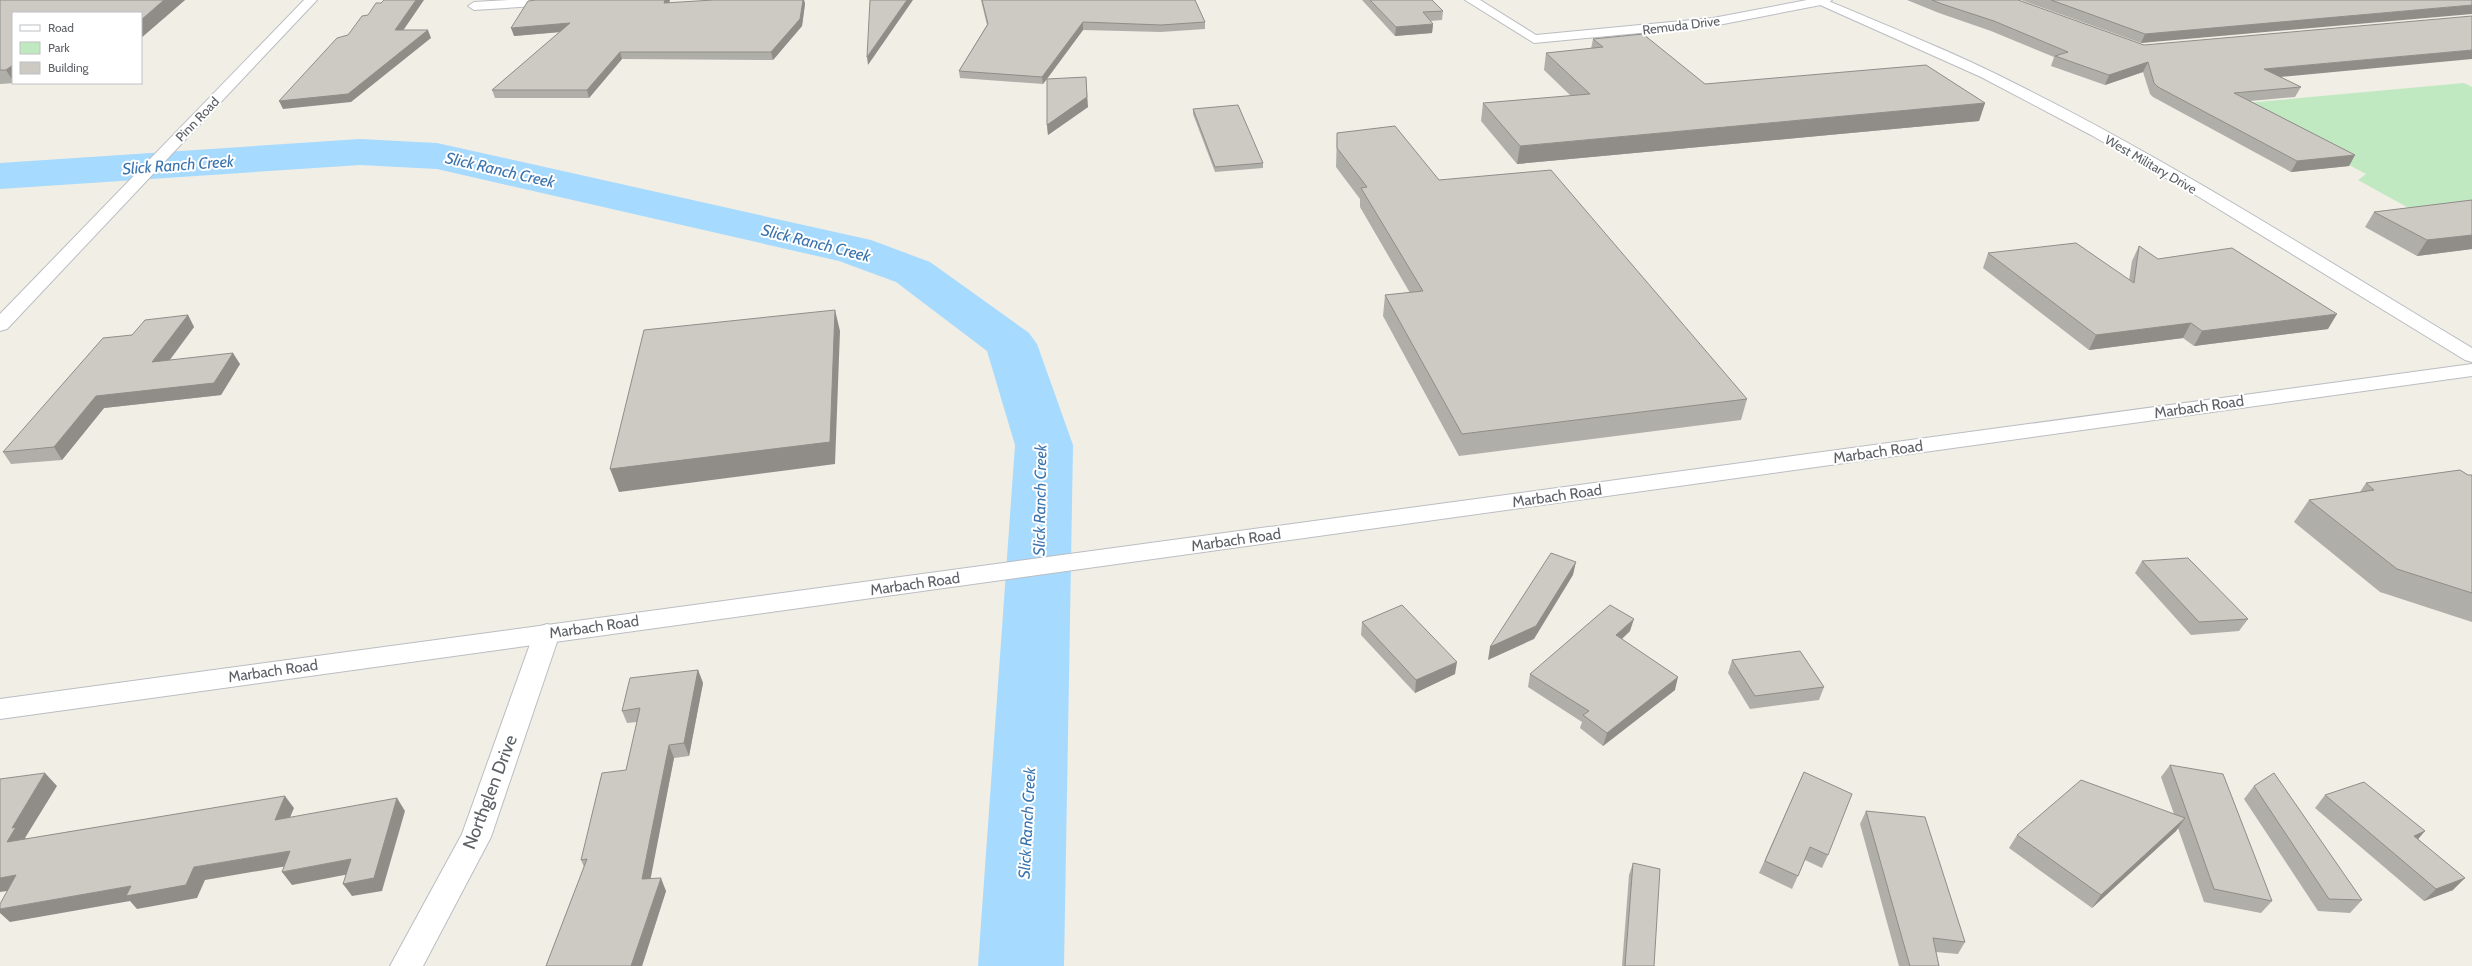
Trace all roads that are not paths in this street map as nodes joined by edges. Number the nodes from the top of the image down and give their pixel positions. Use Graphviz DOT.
graph roads {
  1 [pos="311,0"];
  2 [pos="566,0"];
  3 [pos="1470,0"];
  4 [pos="1760,0"];
  5 [pos="1820,1"];
  6 [pos="476,3"];
  7 [pos="1781,9"];
  8 [pos="0,325"];
  9 [pos="2472,356"];
  10 [pos="2472,370"];
  11 [pos="547,633"];
  12 [pos="0,709"];
  13 [pos="406,966"];
  1 -- 8 [label="street, Pinn Road"];
  2 -- 6 [label="street"];
  3 -- 7 [label="street, Remuda Drive"];
  4 -- 7 [label="street"];
  5 -- 7 [label="street, Remuda Drive"];
  5 -- 9 [label="street, West Military Drive"];
  10 -- 11 [label="street, Marbach Road"];
  11 -- 12 [label="street, Marbach Road"];
  11 -- 13 [label="street, Northglen Drive"];
}
